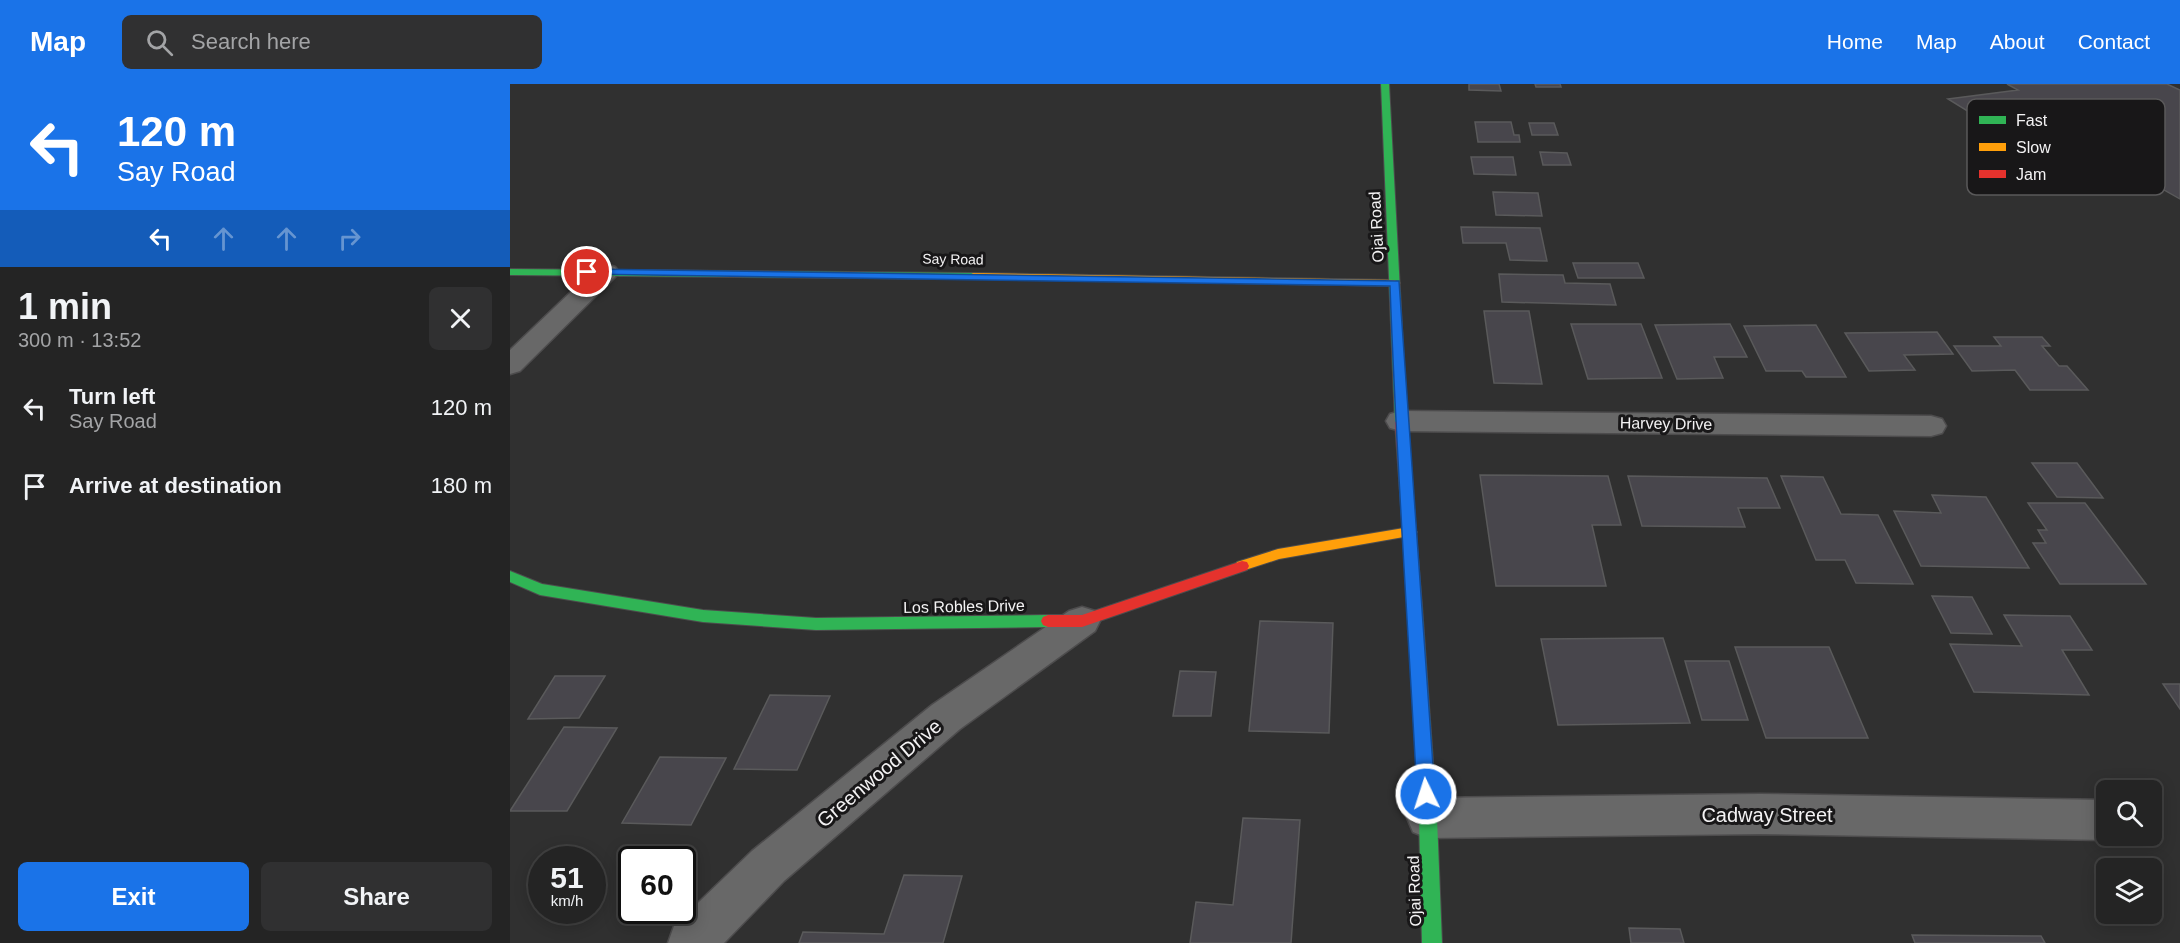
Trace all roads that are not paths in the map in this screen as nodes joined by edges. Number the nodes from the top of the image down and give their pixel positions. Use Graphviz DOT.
graph roads {
  1 [pos="1385,84"];
  2 [pos="510,272"];
  3 [pos="606,272"];
  4 [pos="1395,283"];
  5 [pos="510,365"];
  6 [pos="1401,421"];
  7 [pos="1931,426"];
  8 [pos="1410,532"];
  9 [pos="510,576"];
  10 [pos="1082,621"];
  11 [pos="1428,818"];
  12 [pos="2096,820"];
  13 [pos="691,943"];
  14 [pos="1432,943"];
  1 -- 4 [label="street, Ojai Road"];
  2 -- 3 [label="street, Say Road"];
  3 -- 4 [label="street, Say Road"];
  3 -- 5 [label="street"];
  4 -- 6 [label="street, Ojai Road"];
  6 -- 7 [label="street, Harvey Drive"];
  6 -- 8 [label="street, Ojai Road"];
  8 -- 10 [label="street, Los Robles Drive"];
  8 -- 11 [label="street, Ojai Road"];
  9 -- 10 [label="street, Los Robles Drive"];
  10 -- 13 [label="street, Greenwood Drive"];
  11 -- 12 [label="street, Cadway Street"];
  11 -- 14 [label="street, Ojai Road"];
}
